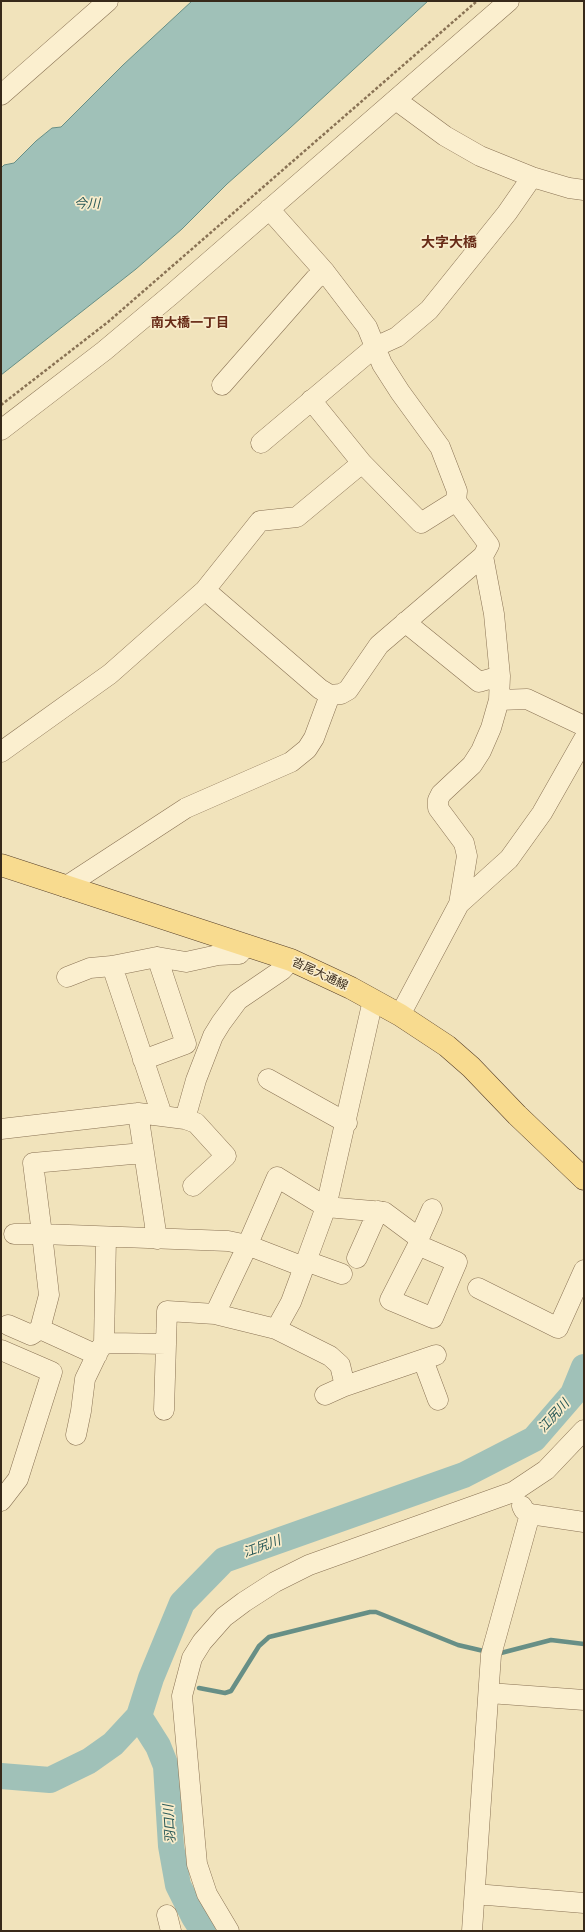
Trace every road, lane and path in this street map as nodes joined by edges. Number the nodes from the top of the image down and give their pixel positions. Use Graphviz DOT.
graph roads {
  1 [pos="108,1"];
  2 [pos="477,1"];
  3 [pos="509,1"];
  4 [pos="3,90"];
  5 [pos="396,100"];
  6 [pos="532,177"];
  7 [pos="584,190"];
  8 [pos="269,209"];
  9 [pos="325,272"];
  10 [pos="375,347"];
  11 [pos="222,385"];
  12 [pos="310,400"];
  13 [pos="1,404"];
  14 [pos="1,430"];
  15 [pos="261,443"];
  16 [pos="362,463"];
  17 [pos="456,501"];
  18 [pos="483,556"];
  19 [pos="205,590"];
  20 [pos="405,622"];
  21 [pos="500,676"];
  22 [pos="330,695"];
  23 [pos="499,700"];
  24 [pos="584,726"];
  25 [pos="584,739"];
  26 [pos="1,752"];
  27 [pos="1,866"];
  28 [pos="65,887"];
  29 [pos="459,904"];
  30 [pos="247,945"];
  31 [pos="157,957"];
  32 [pos="291,960"];
  33 [pos="112,966"];
  34 [pos="67,977"];
  35 [pos="373,1000"];
  36 [pos="400,1015"];
  37 [pos="143,1060"];
  38 [pos="268,1079"];
  39 [pos="138,1113"];
  40 [pos="162,1115"];
  41 [pos="185,1119"];
  42 [pos="347,1123"];
  43 [pos="1,1129"];
  44 [pos="143,1152"];
  45 [pos="584,1179"];
  46 [pos="193,1186"];
  47 [pos="326,1207"];
  48 [pos="432,1209"];
  49 [pos="378,1211"];
  50 [pos="14,1234"];
  51 [pos="42,1234"];
  52 [pos="106,1237"];
  53 [pos="157,1238"];
  54 [pos="247,1245"];
  55 [pos="357,1258"];
  56 [pos="305,1264"];
  57 [pos="584,1270"];
  58 [pos="342,1274"];
  59 [pos="478,1288"];
  60 [pos="215,1314"];
  61 [pos="4,1324"];
  62 [pos="276,1328"];
  63 [pos="40,1329"];
  64 [pos="166,1344"];
  65 [pos="1,1349"];
  66 [pos="100,1350"];
  67 [pos="345,1386"];
  68 [pos="325,1395"];
  69 [pos="438,1400"];
  70 [pos="164,1410"];
  71 [pos="584,1430"];
  72 [pos="76,1435"];
  73 [pos="513,1492"];
  74 [pos="1,1501"];
  75 [pos="530,1514"];
  76 [pos="584,1522"];
  77 [pos="489,1693"];
  78 [pos="584,1700"];
  79 [pos="475,1894"];
  80 [pos="584,1903"];
  81 [pos="229,1931"];
  82 [pos="472,1931"];
  1 -- 4 [label="street"];
  2 -- 13 [label="path"];
  3 -- 5 [label="street"];
  5 -- 6 [label="street"];
  5 -- 8 [label="street"];
  6 -- 7 [label="street"];
  6 -- 10 [label="street"];
  8 -- 9 [label="street"];
  8 -- 14 [label="street"];
  9 -- 10 [label="street"];
  9 -- 11 [label="street"];
  10 -- 12 [label="street"];
  10 -- 17 [label="street"];
  12 -- 15 [label="street"];
  12 -- 16 [label="street"];
  16 -- 17 [label="street"];
  16 -- 19 [label="street"];
  17 -- 18 [label="street"];
  18 -- 20 [label="street"];
  18 -- 21 [label="street"];
  19 -- 22 [label="street"];
  19 -- 26 [label="street"];
  20 -- 21 [label="street"];
  20 -- 22 [label="street"];
  21 -- 23 [label="street"];
  22 -- 28 [label="street"];
  23 -- 24 [label="street"];
  23 -- 29 [label="street"];
  25 -- 29 [label="street"];
  27 -- 28 [label="main road, 沓尾大通線"];
  28 -- 30 [label="main road, 沓尾大通線"];
  29 -- 36 [label="street"];
  30 -- 31 [label="street"];
  30 -- 32 [label="main road, 沓尾大通線"];
  31 -- 33 [label="street"];
  31 -- 37 [label="street"];
  32 -- 35 [label="main road, 沓尾大通線"];
  32 -- 41 [label="street"];
  33 -- 34 [label="street"];
  33 -- 37 [label="street"];
  35 -- 36 [label="main road, 沓尾大通線"];
  35 -- 42 [label="street"];
  36 -- 45 [label="main road, 沓尾大通線"];
  37 -- 40 [label="street"];
  38 -- 42 [label="street"];
  39 -- 40 [label="street"];
  39 -- 43 [label="street"];
  39 -- 44 [label="street"];
  40 -- 41 [label="street"];
  41 -- 46 [label="street"];
  42 -- 47 [label="street"];
  44 -- 51 [label="street"];
  44 -- 53 [label="street"];
  47 -- 49 [label="street"];
  47 -- 54 [label="street"];
  47 -- 56 [label="street"];
  48 -- 49 [label="street"];
  49 -- 55 [label="street"];
  50 -- 51 [label="street"];
  51 -- 52 [label="street"];
  51 -- 63 [label="street"];
  52 -- 53 [label="street"];
  52 -- 66 [label="street"];
  53 -- 54 [label="street"];
  54 -- 56 [label="street"];
  54 -- 60 [label="street"];
  56 -- 58 [label="street"];
  56 -- 62 [label="street"];
  57 -- 59 [label="street"];
  60 -- 62 [label="street"];
  60 -- 64 [label="street"];
  61 -- 63 [label="street"];
  61 -- 65 [label="street"];
  62 -- 67 [label="street"];
  63 -- 66 [label="street"];
  64 -- 66 [label="street"];
  64 -- 70 [label="street"];
  65 -- 74 [label="street"];
  66 -- 72 [label="street"];
  67 -- 68 [label="street"];
  67 -- 69 [label="street"];
  71 -- 73 [label="street"];
  73 -- 75 [label="street"];
  73 -- 81 [label="street"];
  75 -- 76 [label="street"];
  75 -- 77 [label="street"];
  77 -- 78 [label="street"];
  77 -- 79 [label="street"];
  79 -- 80 [label="street"];
  79 -- 82 [label="street"];
}
